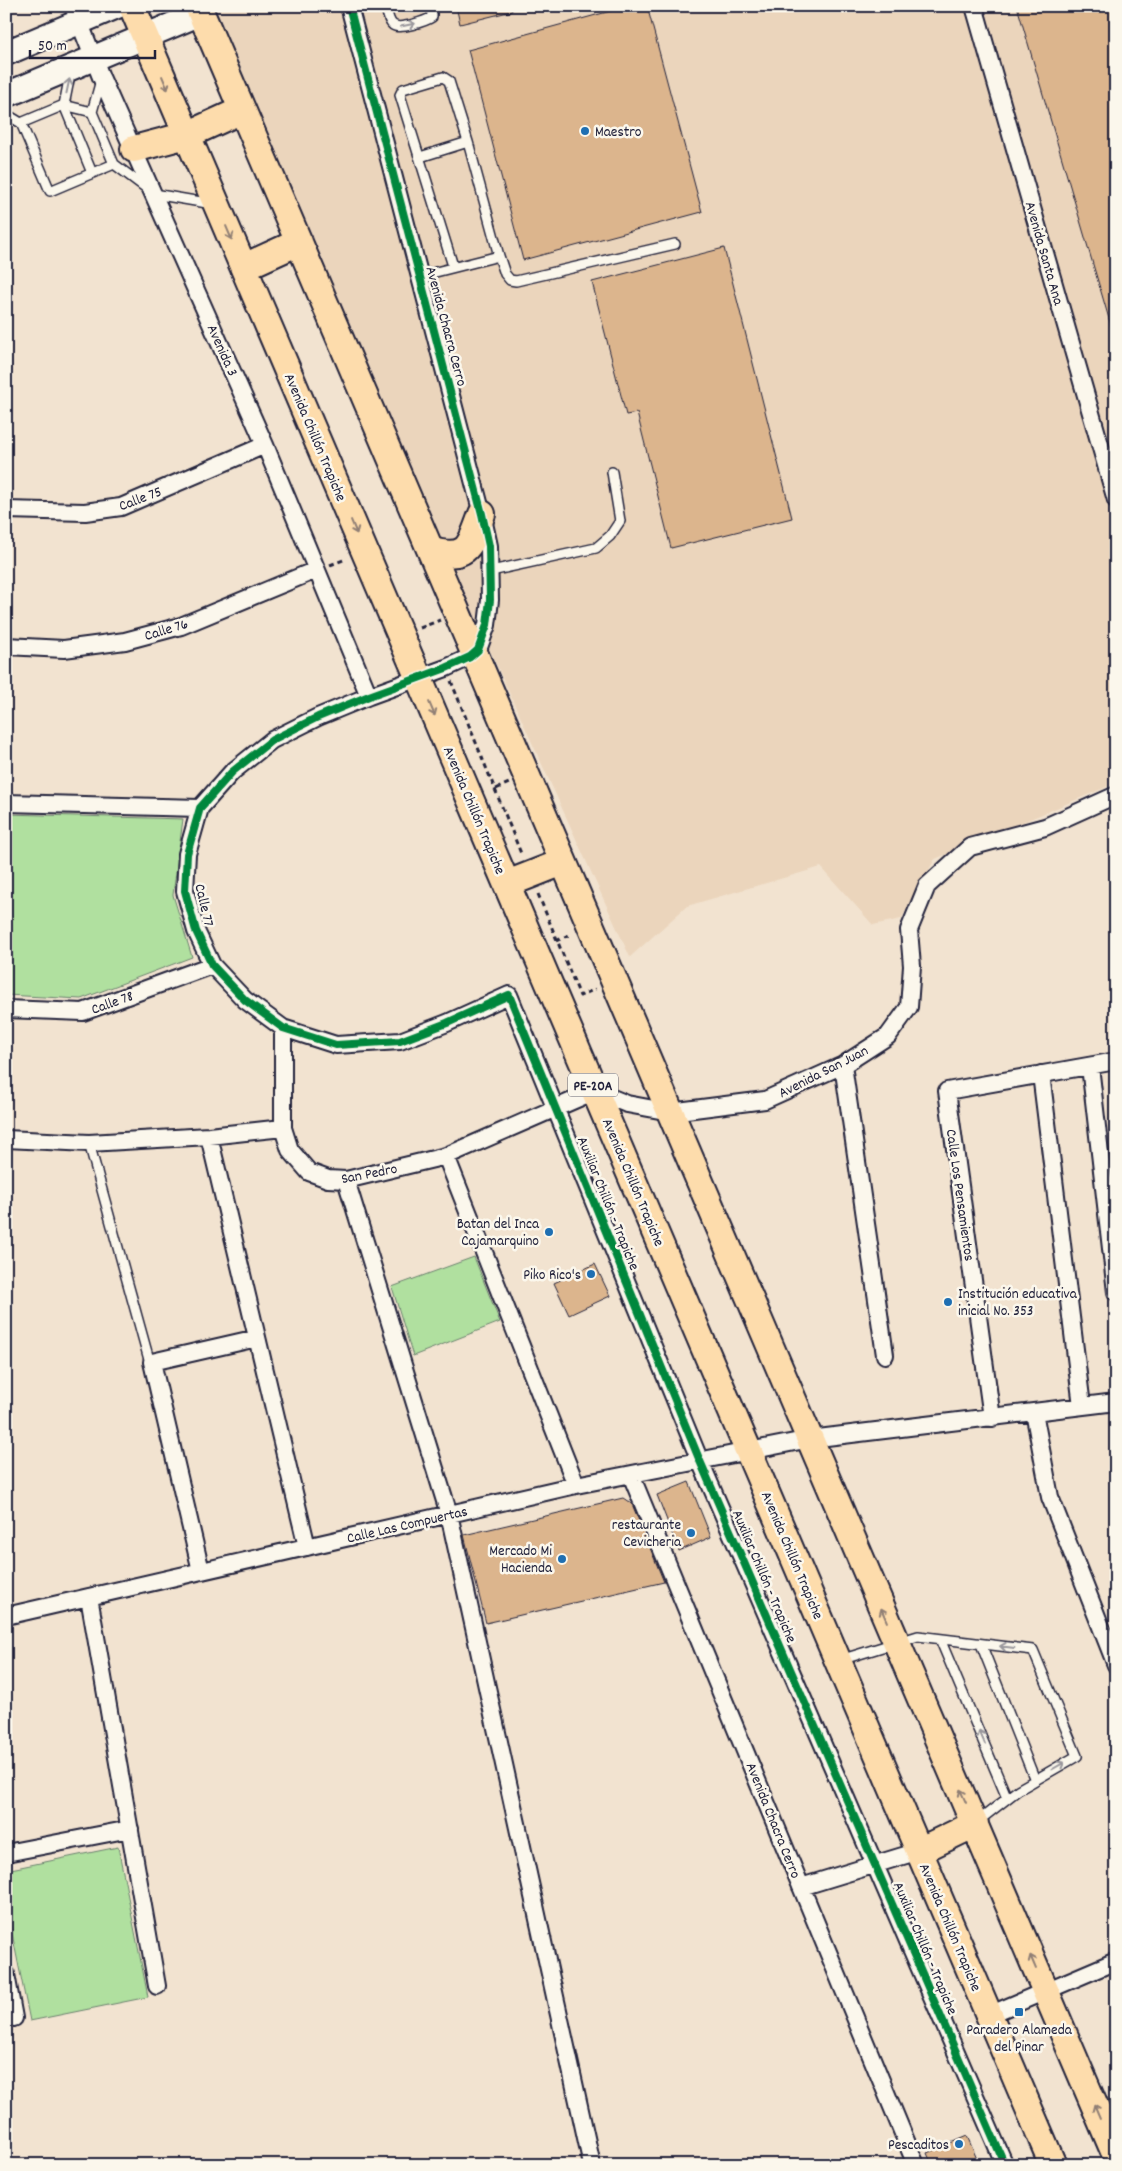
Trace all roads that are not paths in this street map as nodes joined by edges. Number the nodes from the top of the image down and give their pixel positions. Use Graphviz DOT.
graph roads {
  1 [pos="117,6"];
  2 [pos="132,6"];
  3 [pos="349,6"];
  4 [pos="386,6"];
  5 [pos="432,6"];
  6 [pos="974,6"];
  7 [pos="200,10"];
  8 [pos="76,14"];
  9 [pos="145,36"];
  10 [pos="6,53"];
  11 [pos="72,67"];
  12 [pos="98,67"];
  13 [pos="6,95"];
  14 [pos="64,105"];
  15 [pos="242,110"];
  16 [pos="92,112"];
  17 [pos="6,114"];
  18 [pos="21,123"];
  19 [pos="187,135"];
  20 [pos="468,142"];
  21 [pos="124,156"];
  22 [pos="420,158"];
  23 [pos="92,173"];
  24 [pos="154,194"];
  25 [pos="217,205"];
  26 [pos="299,242"];
  27 [pos="675,244"];
  28 [pos="499,256"];
  29 [pos="453,266"];
  30 [pos="244,267"];
  31 [pos="420,276"];
  32 [pos="265,445"];
  33 [pos="612,472"];
  34 [pos="1116,500"];
  35 [pos="6,510"];
  36 [pos="482,514"];
  37 [pos="431,551"];
  38 [pos="316,570"];
  39 [pos="490,570"];
  40 [pos="6,646"];
  41 [pos="474,654"];
  42 [pos="419,679"];
  43 [pos="368,696"];
  44 [pos="1116,795"];
  45 [pos="6,803"];
  46 [pos="200,808"];
  47 [pos="563,862"];
  48 [pos="518,880"];
  49 [pos="212,965"];
  50 [pos="509,995"];
  51 [pos="6,1009"];
  52 [pos="283,1028"];
  53 [pos="1116,1061"];
  54 [pos="843,1065"];
  55 [pos="1090,1066"];
  56 [pos="1040,1074"];
  57 [pos="595,1091"];
  58 [pos="556,1108"];
  59 [pos="670,1112"];
  60 [pos="283,1128"];
  61 [pos="209,1136"];
  62 [pos="6,1139"];
  63 [pos="89,1143"];
  64 [pos="446,1156"];
  65 [pos="346,1180"];
  66 [pos="1116,1292"];
  67 [pos="257,1338"];
  68 [pos="885,1355"];
  69 [pos="152,1362"];
  70 [pos="1116,1402"];
  71 [pos="1082,1406"];
  72 [pos="1034,1412"];
  73 [pos="992,1418"];
  74 [pos="810,1439"];
  75 [pos="749,1452"];
  76 [pos="700,1461"];
  77 [pos="631,1475"];
  78 [pos="576,1485"];
  79 [pos="449,1514"];
  80 [pos="307,1547"];
  81 [pos="201,1571"];
  82 [pos="88,1597"];
  83 [pos="6,1616"];
  84 [pos="940,1639"];
  85 [pos="895,1642"];
  86 [pos="981,1644"];
  87 [pos="838,1661"];
  88 [pos="1116,1665"];
  89 [pos="1034,1780"];
  90 [pos="1007,1798"];
  91 [pos="975,1824"];
  92 [pos="130,1829"];
  93 [pos="919,1851"];
  94 [pos="6,1853"];
  95 [pos="875,1864"];
  96 [pos="802,1887"];
  97 [pos="1116,1961"];
  98 [pos="6,1974"];
  99 [pos="157,1986"];
  100 [pos="1045,1991"];
  101 [pos="988,2015"];
  102 [pos="14,2018"];
  103 [pos="1116,2156"];
  104 [pos="592,2165"];
  105 [pos="916,2165"];
  106 [pos="1005,2165"];
  107 [pos="1052,2165"];
  1 -- 8 [label="main road"];
  2 -- 9 [label="main road, Avenida Chillón Trapiche / PE-20A"];
  3 -- 31 [label="street, Avenida Chacra Cerro"];
  4 -- 5 [label="lane, one-way"];
  6 -- 34 [label="street, Avenida Santa Ana"];
  7 -- 9 [label="main road"];
  7 -- 15 [label="main road"];
  8 -- 10 [label="main road"];
  8 -- 12 [label="street, Avenida 3"];
  9 -- 12 [label="main road"];
  9 -- 19 [label="main road, Avenida Chillón Trapiche / PE-20A, one-way"];
  11 -- 12 [label="main road"];
  11 -- 13 [label="main road"];
  14 -- 11 [label="lane, one-way"];
  12 -- 16 [label="lane"];
  12 -- 21 [label="street, Avenida 3"];
  14 -- 16 [label="lane"];
  14 -- 18 [label="lane"];
  14 -- 23 [label="lane"];
  15 -- 19 [label="main road"];
  15 -- 26 [label="main road"];
  16 -- 21 [label="lane"];
  17 -- 18 [label="lane"];
  18 -- 23 [label="lane"];
  19 -- 21 [label="main road"];
  19 -- 25 [label="main road, Avenida Chillón Trapiche / PE-20A"];
  20 -- 22 [label="lane"];
  20 -- 22 [label="lane"];
  20 -- 28 [label="lane"];
  21 -- 23 [label="lane"];
  21 -- 24 [label="street, Avenida 3"];
  21 -- 24 [label="lane"];
  22 -- 29 [label="lane"];
  24 -- 25 [label="lane"];
  24 -- 32 [label="street, Avenida 3"];
  25 -- 30 [label="main road, Avenida Chillón Trapiche / PE-20A, one-way"];
  26 -- 30 [label="main road"];
  26 -- 37 [label="main road"];
  27 -- 28 [label="lane"];
  28 -- 29 [label="lane"];
  29 -- 31 [label="lane"];
  30 -- 42 [label="main road, Avenida Chillón Trapiche / PE-20A, one-way"];
  31 -- 36 [label="street, Avenida Chacra Cerro"];
  32 -- 35 [label="street, Calle 75"];
  32 -- 38 [label="street, Avenida 3"];
  33 -- 39 [label="lane"];
  36 -- 37 [label="main road"];
  36 -- 39 [label="street, Avenida Chacra Cerro"];
  37 -- 41 [label="main road"];
  38 -- 40 [label="street, Calle 76"];
  38 -- 43 [label="street, Avenida 3"];
  39 -- 41 [label="street, Avenida Chacra Cerro"];
  41 -- 42 [label="street, Calle 77"];
  41 -- 47 [label="main road"];
  42 -- 43 [label="street, Calle 77"];
  42 -- 48 [label="main road, Avenida Chillón Trapiche / PE-20A, one-way"];
  43 -- 46 [label="street, Calle 77"];
  44 -- 54 [label="street, Avenida San Juan"];
  45 -- 46 [label="street"];
  46 -- 49 [label="street, Calle 77"];
  47 -- 48 [label="main road"];
  47 -- 59 [label="main road"];
  48 -- 57 [label="main road, Avenida Chillón Trapiche / PE-20A"];
  49 -- 51 [label="street, Calle 78"];
  49 -- 52 [label="street, Calle 77"];
  50 -- 52 [label="street, Calle 77"];
  50 -- 58 [label="street, Auxiliar Chillón - Trapiche"];
  52 -- 60 [label="street, San Pedro"];
  53 -- 55 [label="street"];
  54 -- 59 [label="street, Avenida San Juan"];
  54 -- 68 [label="street"];
  55 -- 56 [label="street"];
  55 -- 66 [label="street"];
  56 -- 71 [label="street"];
  56 -- 73 [label="street, Calle Los Pensamientos"];
  57 -- 58 [label="street, San Pedro"];
  57 -- 59 [label="street, Avenida San Juan"];
  57 -- 75 [label="main road, Avenida Chillón Trapiche / PE-20A"];
  58 -- 64 [label="street, San Pedro"];
  58 -- 76 [label="street, Auxiliar Chillón - Trapiche"];
  59 -- 74 [label="main road"];
  60 -- 61 [label="street"];
  60 -- 65 [label="street, San Pedro"];
  61 -- 63 [label="street"];
  61 -- 67 [label="street"];
  62 -- 63 [label="street"];
  63 -- 69 [label="lane"];
  64 -- 65 [label="street, San Pedro"];
  64 -- 78 [label="street"];
  65 -- 79 [label="street"];
  67 -- 69 [label="street"];
  67 -- 80 [label="street"];
  69 -- 81 [label="street"];
  70 -- 71 [label="street, Calle Las Compuertas"];
  71 -- 72 [label="street, Calle Las Compuertas"];
  72 -- 73 [label="street, Calle Las Compuertas"];
  72 -- 88 [label="street"];
  73 -- 74 [label="street, Calle Las Compuertas"];
  74 -- 75 [label="street, Calle Las Compuertas"];
  85 -- 74 [label="main road, one-way"];
  75 -- 76 [label="street, Calle Las Compuertas"];
  75 -- 87 [label="main road, Avenida Chillón Trapiche / PE-20A"];
  76 -- 77 [label="street, Calle Las Compuertas"];
  76 -- 95 [label="street, Auxiliar Chillón - Trapiche"];
  77 -- 78 [label="street, Calle Las Compuertas"];
  77 -- 96 [label="street, Avenida Chacra Cerro"];
  78 -- 79 [label="street, Calle Las Compuertas"];
  79 -- 80 [label="street, Calle Las Compuertas"];
  79 -- 104 [label="street"];
  80 -- 81 [label="street, Calle Las Compuertas"];
  81 -- 82 [label="street, Calle Las Compuertas"];
  82 -- 83 [label="street, Calle Las Compuertas"];
  82 -- 92 [label="street"];
  84 -- 85 [label="lane"];
  84 -- 86 [label="lane"];
  90 -- 84 [label="lane, one-way"];
  85 -- 87 [label="lane"];
  91 -- 85 [label="main road, one-way"];
  86 -- 89 [label="lane"];
  89 -- 86 [label="lane, one-way"];
  87 -- 93 [label="main road, Avenida Chillón Trapiche / PE-20A"];
  89 -- 90 [label="lane"];
  90 -- 91 [label="lane"];
  91 -- 93 [label="main road"];
  100 -- 91 [label="main road, one-way"];
  92 -- 94 [label="street"];
  92 -- 99 [label="street"];
  93 -- 95 [label="street"];
  93 -- 101 [label="main road, Avenida Chillón Trapiche / PE-20A"];
  95 -- 96 [label="street"];
  95 -- 106 [label="street, Auxiliar Chillón - Trapiche"];
  96 -- 105 [label="street, Avenida Chacra Cerro"];
  97 -- 100 [label="street"];
  98 -- 102 [label="street"];
  100 -- 101 [label="street"];
  103 -- 100 [label="main road, one-way"];
  101 -- 107 [label="main road, Avenida Chillón Trapiche / PE-20A"];
}
